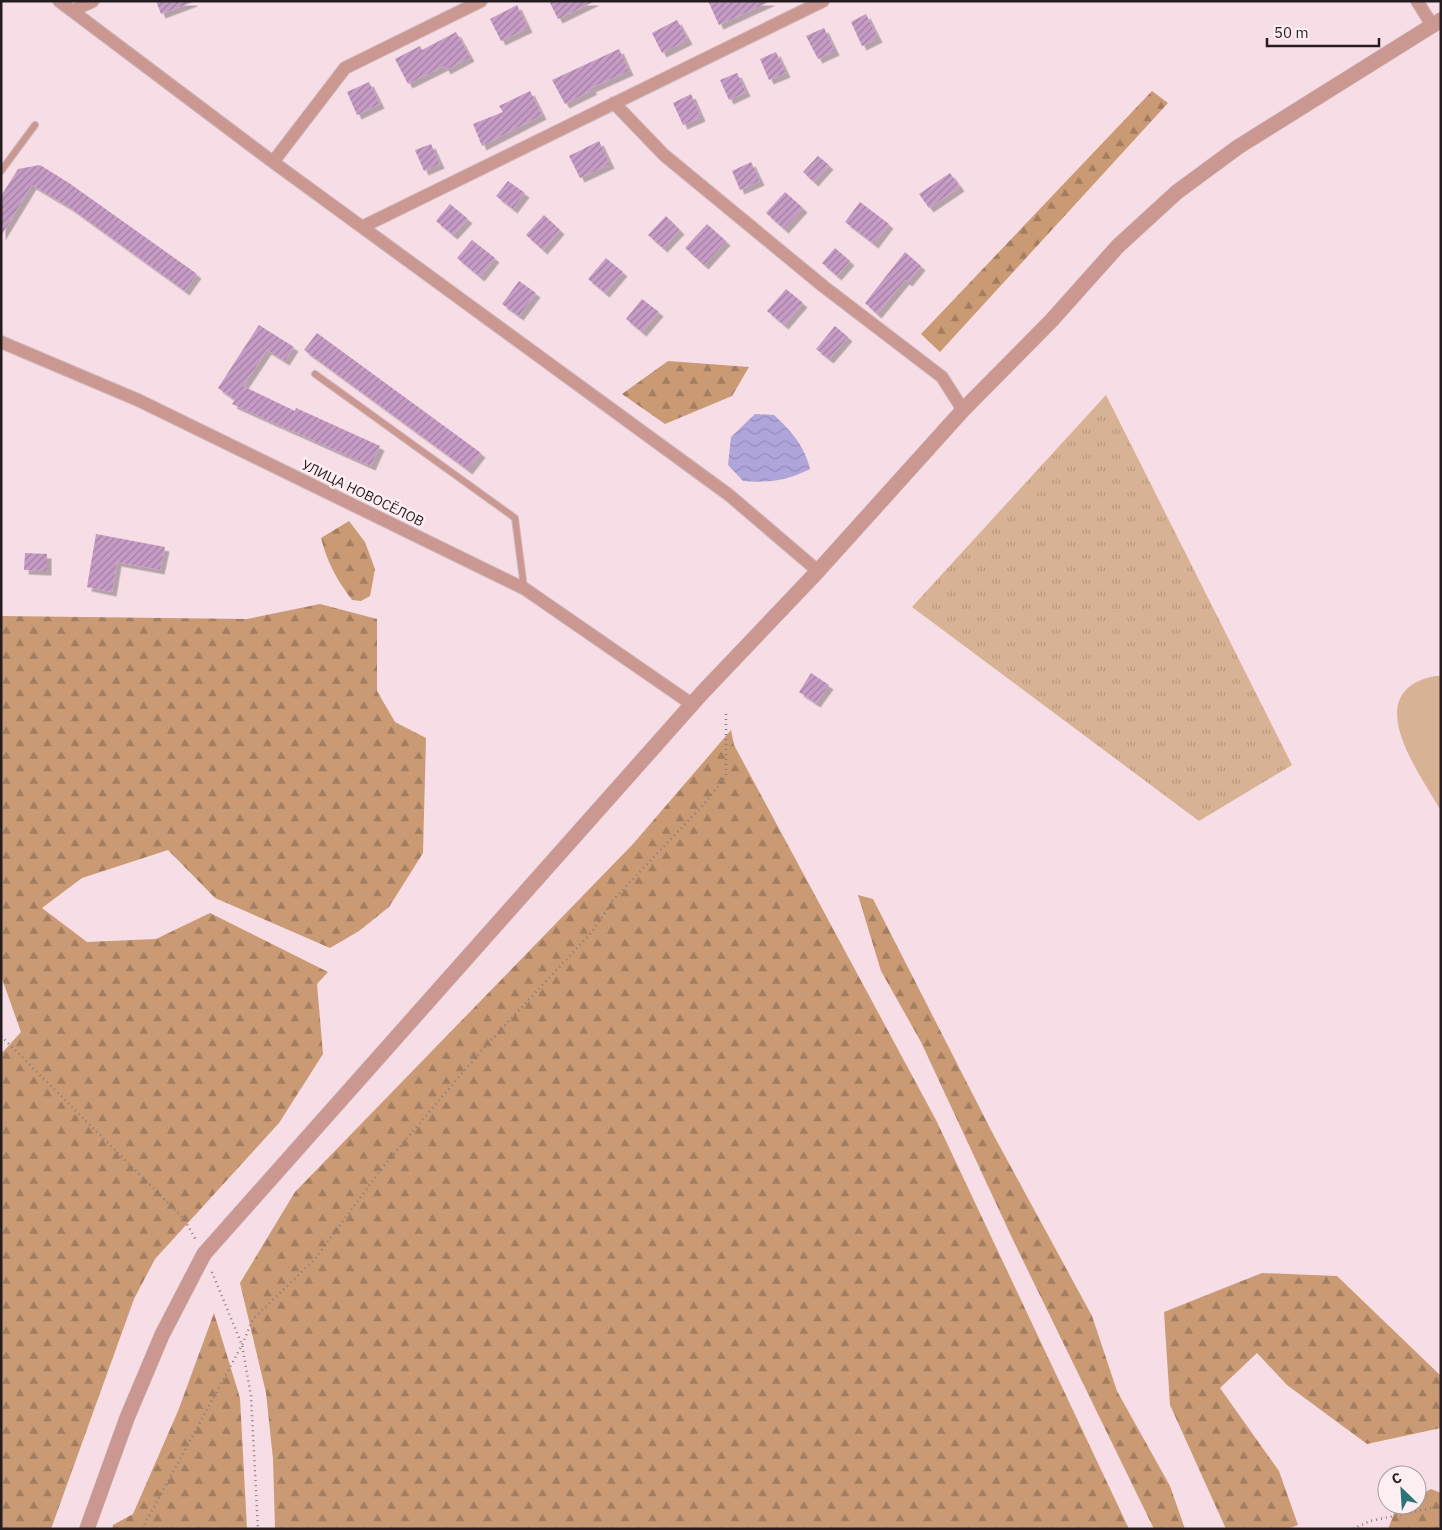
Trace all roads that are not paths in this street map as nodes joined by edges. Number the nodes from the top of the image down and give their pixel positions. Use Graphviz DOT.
graph roads {
  1 [pos="59,1"];
  2 [pos="93,1"];
  3 [pos="481,1"];
  4 [pos="823,1"];
  5 [pos="1417,1"];
  6 [pos="72,11"];
  7 [pos="1436,22"];
  8 [pos="614,104"];
  9 [pos="35,125"];
  10 [pos="273,162"];
  11 [pos="1,171"];
  12 [pos="362,226"];
  13 [pos="1,342"];
  14 [pos="315,374"];
  15 [pos="962,410"];
  16 [pos="818,571"];
  17 [pos="525,589"];
  18 [pos="693,705"];
  19 [pos="87,1529"];
  1 -- 6 [label="street"];
  2 -- 6 [label="street"];
  3 -- 10 [label="street"];
  4 -- 8 [label="street"];
  5 -- 7 [label="street"];
  6 -- 10 [label="street"];
  7 -- 15 [label="street"];
  8 -- 12 [label="street"];
  8 -- 15 [label="street"];
  9 -- 11 [label="lane"];
  10 -- 12 [label="street"];
  12 -- 16 [label="street"];
  13 -- 17 [label="street, УЛИЦА НОВОСЁЛОВ"];
  14 -- 17 [label="lane"];
  15 -- 16 [label="street"];
  16 -- 18 [label="street"];
  17 -- 18 [label="street, УЛИЦА НОВОСЁЛОВ"];
  18 -- 19 [label="street"];
}
